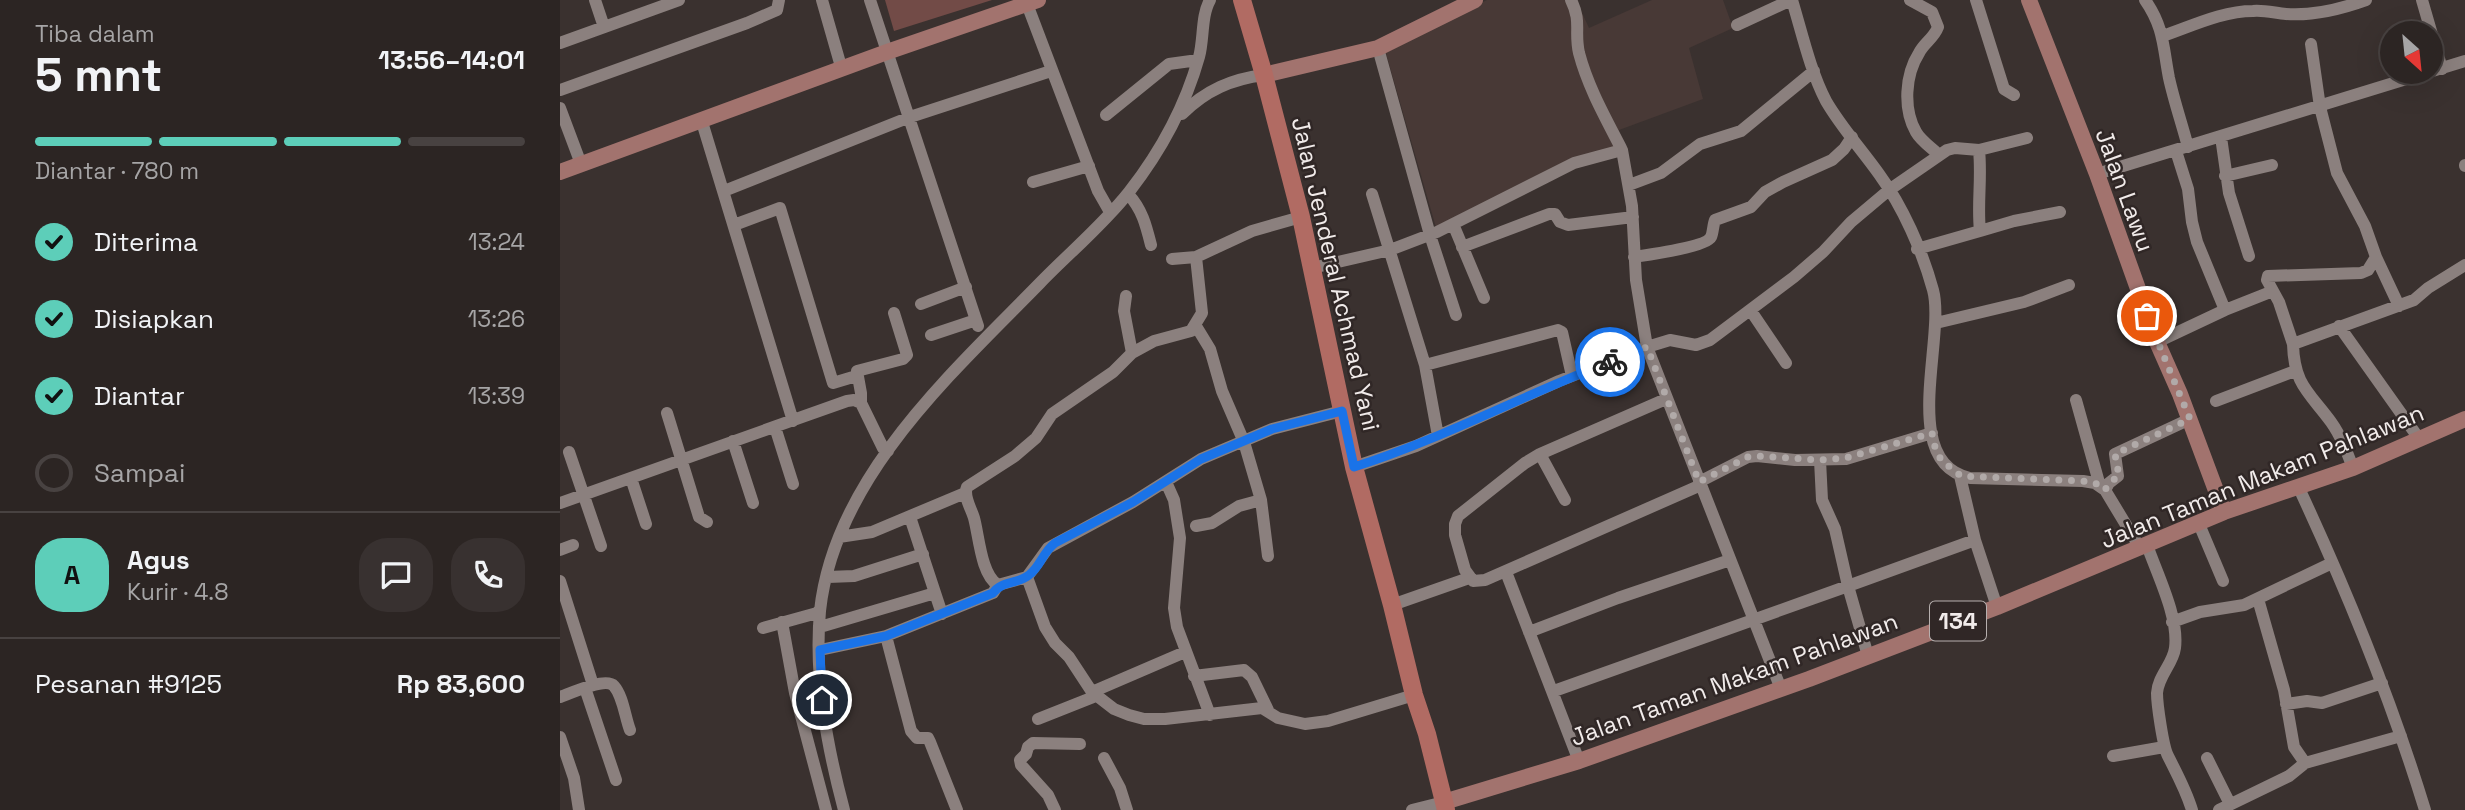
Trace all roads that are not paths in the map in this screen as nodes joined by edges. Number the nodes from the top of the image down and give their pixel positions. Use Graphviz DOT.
graph roads {
  1 [pos="595,0"];
  2 [pos="679,0"];
  3 [pos="779,0"];
  4 [pos="822,0"];
  5 [pos="870,0"];
  6 [pos="1210,0"];
  7 [pos="1242,0"];
  8 [pos="1475,0"];
  9 [pos="1571,0"];
  10 [pos="1792,0"];
  11 [pos="1910,0"];
  12 [pos="1976,0"];
  13 [pos="2029,0"];
  14 [pos="2145,0"];
  15 [pos="2366,0"];
  16 [pos="2422,0"];
  17 [pos="1032,2"];
  18 [pos="2428,21"];
  19 [pos="1737,26"];
  20 [pos="604,27"];
  21 [pos="2163,36"];
  22 [pos="560,43"];
  23 [pos="2311,44"];
  24 [pos="1378,48"];
  25 [pos="887,52"];
  26 [pos="1198,60"];
  27 [pos="2465,61"];
  28 [pos="2443,69"];
  29 [pos="842,70"];
  30 [pos="1051,71"];
  31 [pos="1814,71"];
  32 [pos="1264,75"];
  33 [pos="2394,84"];
  34 [pos="560,90"];
  35 [pos="2014,95"];
  36 [pos="2320,107"];
  37 [pos="561,115"];
  38 [pos="1106,116"];
  39 [pos="910,117"];
  40 [pos="1177,119"];
  41 [pos="702,122"];
  42 [pos="1852,137"];
  43 [pos="2221,137"];
  44 [pos="2027,138"];
  45 [pos="1621,148"];
  46 [pos="2182,149"];
  47 [pos="1979,150"];
  48 [pos="1939,155"];
  49 [pos="581,164"];
  50 [pos="2272,164"];
  51 [pos="1088,166"];
  52 [pos="560,172"];
  53 [pos="2097,174"];
  54 [pos="2225,176"];
  55 [pos="1033,182"];
  56 [pos="1629,185"];
  57 [pos="1889,190"];
  58 [pos="724,191"];
  59 [pos="1128,194"];
  60 [pos="1372,194"];
  61 [pos="1110,212"];
  62 [pos="2060,212"];
  63 [pos="1301,217"];
  64 [pos="1633,217"];
  65 [pos="1453,224"];
  66 [pos="734,225"];
  67 [pos="1980,231"];
  68 [pos="1430,234"];
  69 [pos="1151,245"];
  70 [pos="1462,247"];
  71 [pos="1917,249"];
  72 [pos="1390,250"];
  73 [pos="2249,256"];
  74 [pos="1196,257"];
  75 [pos="1634,257"];
  76 [pos="2376,257"];
  77 [pos="1172,259"];
  78 [pos="2465,265"];
  79 [pos="1312,268"];
  80 [pos="2069,285"];
  81 [pos="966,287"];
  82 [pos="2273,291"];
  83 [pos="1126,296"];
  84 [pos="1484,298"];
  85 [pos="920,304"];
  86 [pos="2399,306"];
  87 [pos="2225,310"];
  88 [pos="1751,311"];
  89 [pos="894,313"];
  90 [pos="1456,315"];
  91 [pos="1936,323"];
  92 [pos="1196,326"];
  93 [pos="2339,326"];
  94 [pos="931,335"];
  95 [pos="2157,342"];
  96 [pos="2293,344"];
  97 [pos="1647,347"];
  98 [pos="1132,353"];
  99 [pos="1786,363"];
  100 [pos="1425,365"];
  101 [pos="2295,371"];
  102 [pos="1572,376"];
  103 [pos="853,377"];
  104 [pos="1666,399"];
  105 [pos="2076,400"];
  106 [pos="2216,401"];
  107 [pos="860,403"];
  108 [pos="1342,411"];
  109 [pos="667,413"];
  110 [pos="2190,419"];
  111 [pos="2465,419"];
  112 [pos="793,421"];
  113 [pos="775,427"];
  114 [pos="1932,433"];
  115 [pos="1438,436"];
  116 [pos="2420,440"];
  117 [pos="733,441"];
  118 [pos="1244,442"];
  119 [pos="569,452"];
  120 [pos="888,452"];
  121 [pos="1540,454"];
  122 [pos="682,458"];
  123 [pos="1820,460"];
  124 [pos="1354,467"];
  125 [pos="2353,468"];
  126 [pos="1961,476"];
  127 [pos="631,478"];
  128 [pos="1166,482"];
  129 [pos="1700,483"];
  130 [pos="793,484"];
  131 [pos="2298,486"];
  132 [pos="2103,488"];
  133 [pos="965,493"];
  134 [pos="585,494"];
  135 [pos="1261,500"];
  136 [pos="1565,500"];
  137 [pos="560,503"];
  138 [pos="753,503"];
  139 [pos="2224,512"];
  140 [pos="910,517"];
  141 [pos="707,522"];
  142 [pos="646,524"];
  143 [pos="2199,524"];
  144 [pos="1196,526"];
  145 [pos="839,537"];
  146 [pos="1975,540"];
  147 [pos="573,545"];
  148 [pos="601,546"];
  149 [pos="2144,546"];
  150 [pos="560,550"];
  151 [pos="923,554"];
  152 [pos="1268,556"];
  153 [pos="1730,560"];
  154 [pos="2332,563"];
  155 [pos="1506,572"];
  156 [pos="828,577"];
  157 [pos="1027,577"];
  158 [pos="1469,578"];
  159 [pos="560,581"];
  160 [pos="2223,582"];
  161 [pos="998,585"];
  162 [pos="1849,586"];
  163 [pos="935,593"];
  164 [pos="2258,599"];
  165 [pos="1392,605"];
  166 [pos="1997,607"];
  167 [pos="820,609"];
  168 [pos="942,614"];
  169 [pos="1754,621"];
  170 [pos="782,622"];
  171 [pos="2172,622"];
  172 [pos="820,627"];
  173 [pos="763,628"];
  174 [pos="1529,632"];
  175 [pos="886,636"];
  176 [pos="820,650"];
  177 [pos="1185,652"];
  178 [pos="1868,656"];
  179 [pos="1194,676"];
  180 [pos="2382,683"];
  181 [pos="589,687"];
  182 [pos="1781,689"];
  183 [pos="1554,691"];
  184 [pos="1094,694"];
  185 [pos="1414,695"];
  186 [pos="560,697"];
  187 [pos="2286,704"];
  188 [pos="1268,710"];
  189 [pos="1210,715"];
  190 [pos="1038,719"];
  191 [pos="630,730"];
  192 [pos="2400,736"];
  193 [pos="560,737"];
  194 [pos="1080,744"];
  195 [pos="2165,747"];
  196 [pos="2113,756"];
  197 [pos="1104,758"];
  198 [pos="2207,758"];
  199 [pos="1579,761"];
  200 [pos="2305,762"];
  201 [pos="615,780"];
  202 [pos="1445,806"];
  203 [pos="2225,807"];
  204 [pos="579,810"];
  205 [pos="826,810"];
  206 [pos="844,810"];
  207 [pos="957,810"];
  208 [pos="1055,810"];
  209 [pos="1127,810"];
  210 [pos="1412,810"];
  211 [pos="2192,810"];
  212 [pos="2425,810"];
  1 -- 20 [label="street"];
  2 -- 20 [label="street"];
  3 -- 34 [label="street"];
  4 -- 29 [label="street"];
  5 -- 25 [label="street"];
  6 -- 26 [label="street"];
  7 -- 32 [label="highway, Jalan Jenderal Achmad Yani"];
  8 -- 24 [label="main road"];
  9 -- 45 [label="street"];
  10 -- 19 [label="street"];
  10 -- 31 [label="street"];
  11 -- 48 [label="street"];
  12 -- 35 [label="street"];
  13 -- 53 [label="main road, Jalan Lawu"];
  14 -- 21 [label="street"];
  15 -- 21 [label="street"];
  16 -- 18 [label="street"];
  17 -- 25 [label="main road"];
  17 -- 30 [label="street"];
  20 -- 22 [label="street"];
  21 -- 46 [label="street"];
  23 -- 36 [label="street"];
  24 -- 32 [label="main road"];
  24 -- 68 [label="street"];
  25 -- 29 [label="main road"];
  25 -- 39 [label="street"];
  26 -- 38 [label="street"];
  26 -- 40 [label="street"];
  27 -- 28 [label="street"];
  29 -- 41 [label="main road"];
  30 -- 39 [label="street"];
  30 -- 51 [label="street"];
  31 -- 42 [label="street"];
  31 -- 56 [label="street"];
  32 -- 40 [label="street"];
  32 -- 63 [label="highway, Jalan Jenderal Achmad Yani"];
  33 -- 36 [label="street"];
  36 -- 43 [label="street"];
  36 -- 76 [label="street"];
  37 -- 49 [label="street"];
  39 -- 58 [label="street"];
  39 -- 81 [label="street"];
  40 -- 59 [label="street"];
  41 -- 49 [label="main road"];
  41 -- 58 [label="street"];
  42 -- 57 [label="street"];
  42 -- 75 [label="street"];
  43 -- 46 [label="street"];
  43 -- 54 [label="street"];
  44 -- 47 [label="street"];
  45 -- 56 [label="street"];
  45 -- 65 [label="street"];
  46 -- 53 [label="street"];
  46 -- 87 [label="street"];
  47 -- 48 [label="street"];
  47 -- 67 [label="street"];
  48 -- 57 [label="street"];
  49 -- 52 [label="main road"];
  50 -- 54 [label="street"];
  51 -- 55 [label="street"];
  51 -- 61 [label="street"];
  53 -- 95 [label="main road, Jalan Lawu"];
  54 -- 73 [label="street"];
  56 -- 64 [label="street"];
  57 -- 71 [label="street"];
  57 -- 88 [label="street"];
  58 -- 66 [label="street"];
  59 -- 61 [label="street"];
  59 -- 69 [label="street"];
  60 -- 72 [label="street"];
  61 -- 120 [label="street"];
  62 -- 67 [label="street"];
  63 -- 74 [label="street"];
  63 -- 79 [label="highway, Jalan Jenderal Achmad Yani"];
  64 -- 70 [label="street"];
  64 -- 75 [label="street"];
  65 -- 68 [label="street"];
  65 -- 70 [label="street"];
  66 -- 103 [label="street"];
  66 -- 112 [label="street"];
  67 -- 71 [label="street"];
  68 -- 72 [label="street"];
  68 -- 90 [label="street"];
  70 -- 84 [label="street"];
  71 -- 91 [label="street"];
  72 -- 79 [label="street"];
  72 -- 100 [label="street"];
  74 -- 77 [label="street"];
  74 -- 92 [label="street"];
  75 -- 97 [label="street"];
  76 -- 82 [label="street"];
  76 -- 86 [label="street"];
  78 -- 86 [label="street"];
  79 -- 108 [label="highway, Jalan Jenderal Achmad Yani"];
  80 -- 91 [label="street"];
  81 -- 85 [label="street"];
  81 -- 94 [label="street"];
  82 -- 87 [label="street"];
  82 -- 96 [label="street"];
  83 -- 98 [label="street"];
  86 -- 93 [label="street"];
  87 -- 95 [label="street"];
  88 -- 97 [label="street"];
  88 -- 99 [label="street"];
  89 -- 107 [label="street"];
  91 -- 114 [label="street"];
  92 -- 98 [label="street"];
  92 -- 118 [label="street"];
  93 -- 96 [label="street"];
  93 -- 116 [label="street"];
  95 -- 110 [label="main road, Jalan Lawu"];
  96 -- 101 [label="street"];
  97 -- 102 [label="street"];
  97 -- 104 [label="street"];
  98 -- 133 [label="street"];
  100 -- 102 [label="street"];
  100 -- 115 [label="street"];
  101 -- 106 [label="street"];
  101 -- 125 [label="street"];
  102 -- 115 [label="street"];
  104 -- 121 [label="street"];
  104 -- 129 [label="street"];
  105 -- 132 [label="street"];
  107 -- 112 [label="street"];
  107 -- 120 [label="street"];
  108 -- 118 [label="street"];
  108 -- 124 [label="highway, Jalan Jenderal Achmad Yani"];
  109 -- 122 [label="street"];
  110 -- 132 [label="street"];
  110 -- 139 [label="main road, Jalan Lawu"];
  111 -- 116 [label="main road, Jalan Taman Makam Pahlawan / 134"];
  112 -- 113 [label="street"];
  113 -- 117 [label="street"];
  113 -- 130 [label="street"];
  114 -- 123 [label="street"];
  114 -- 126 [label="street"];
  115 -- 124 [label="street"];
  116 -- 125 [label="main road, Jalan Taman Makam Pahlawan / 134"];
  117 -- 122 [label="street"];
  117 -- 138 [label="street"];
  118 -- 128 [label="street"];
  118 -- 135 [label="street"];
  119 -- 134 [label="street"];
  120 -- 145 [label="street"];
  121 -- 136 [label="street"];
  121 -- 158 [label="street"];
  122 -- 127 [label="street"];
  122 -- 141 [label="street"];
  123 -- 129 [label="street"];
  123 -- 162 [label="street"];
  124 -- 165 [label="highway, Jalan Jenderal Achmad Yani"];
  125 -- 131 [label="main road, Jalan Taman Makam Pahlawan / 134"];
  126 -- 132 [label="street"];
  126 -- 146 [label="street"];
  127 -- 134 [label="street"];
  127 -- 142 [label="street"];
  128 -- 157 [label="street"];
  128 -- 177 [label="street"];
  129 -- 153 [label="street"];
  129 -- 155 [label="street"];
  131 -- 139 [label="main road, Jalan Taman Makam Pahlawan / 134"];
  131 -- 154 [label="street"];
  132 -- 149 [label="street"];
  133 -- 140 [label="street"];
  133 -- 161 [label="street"];
  134 -- 137 [label="street"];
  134 -- 148 [label="street"];
  135 -- 144 [label="street"];
  135 -- 152 [label="street"];
  139 -- 143 [label="main road, Jalan Taman Makam Pahlawan / 134"];
  140 -- 145 [label="street"];
  140 -- 151 [label="street"];
  143 -- 149 [label="main road, Jalan Taman Makam Pahlawan / 134"];
  143 -- 160 [label="street"];
  145 -- 156 [label="street"];
  146 -- 162 [label="street"];
  146 -- 166 [label="street"];
  147 -- 150 [label="street"];
  149 -- 166 [label="main road, Jalan Taman Makam Pahlawan / 134"];
  149 -- 171 [label="street"];
  151 -- 156 [label="street"];
  151 -- 163 [label="street"];
  153 -- 169 [label="street"];
  153 -- 174 [label="street"];
  154 -- 164 [label="street"];
  154 -- 180 [label="street"];
  155 -- 158 [label="street"];
  155 -- 174 [label="street"];
  156 -- 167 [label="street"];
  157 -- 161 [label="street"];
  157 -- 184 [label="street"];
  158 -- 165 [label="street"];
  159 -- 181 [label="street"];
  161 -- 168 [label="street"];
  162 -- 169 [label="street"];
  162 -- 178 [label="street"];
  163 -- 168 [label="street"];
  163 -- 172 [label="street"];
  164 -- 171 [label="street"];
  164 -- 187 [label="street"];
  165 -- 185 [label="highway, Jalan Jenderal Achmad Yani"];
  166 -- 178 [label="main road, Jalan Taman Makam Pahlawan / 134"];
  167 -- 170 [label="street"];
  167 -- 172 [label="street"];
  168 -- 175 [label="street"];
  169 -- 182 [label="street"];
  169 -- 183 [label="street"];
  170 -- 173 [label="street"];
  170 -- 205 [label="street"];
  171 -- 195 [label="street"];
  172 -- 176 [label="street"];
  174 -- 183 [label="street"];
  175 -- 176 [label="street"];
  175 -- 207 [label="street"];
  176 -- 206 [label="street"];
  177 -- 179 [label="street"];
  177 -- 184 [label="street"];
  178 -- 182 [label="main road, Jalan Taman Makam Pahlawan / 134"];
  179 -- 188 [label="street"];
  179 -- 189 [label="street"];
  180 -- 187 [label="street"];
  180 -- 192 [label="street"];
  181 -- 186 [label="street"];
  181 -- 191 [label="street"];
  181 -- 201 [label="street"];
  182 -- 199 [label="main road, Jalan Taman Makam Pahlawan / 134"];
  183 -- 199 [label="street"];
  184 -- 189 [label="street"];
  184 -- 190 [label="street"];
  185 -- 188 [label="street"];
  185 -- 202 [label="highway, Jalan Jenderal Achmad Yani"];
  187 -- 200 [label="street"];
  188 -- 189 [label="street"];
  192 -- 200 [label="street"];
  192 -- 212 [label="street"];
  193 -- 204 [label="street"];
  194 -- 208 [label="street"];
  195 -- 196 [label="street"];
  195 -- 211 [label="street"];
  197 -- 209 [label="street"];
  198 -- 203 [label="street"];
  199 -- 202 [label="main road, Jalan Taman Makam Pahlawan / 134"];
  200 -- 203 [label="street"];
  202 -- 210 [label="street"];
}
